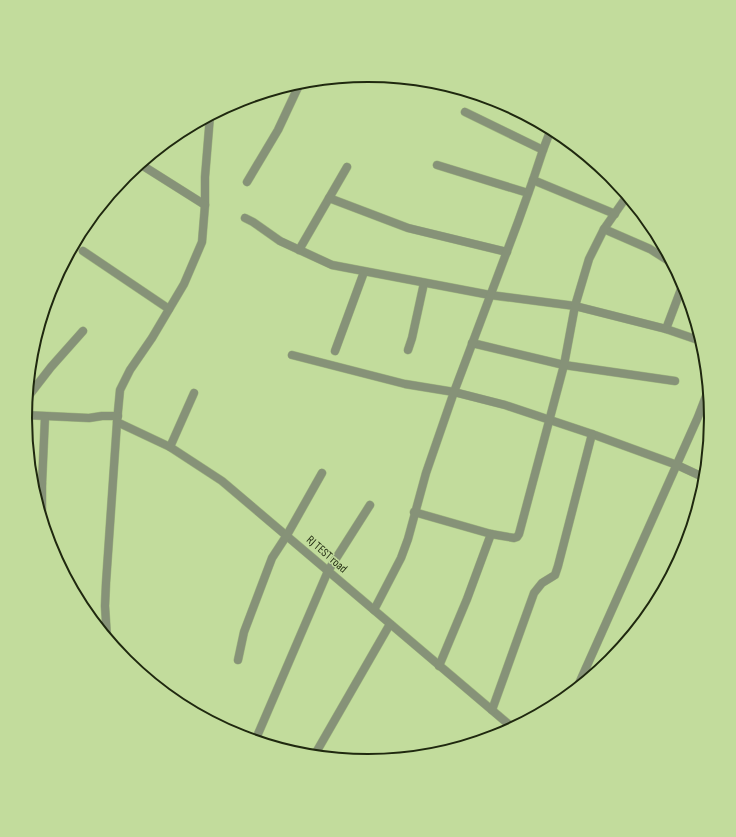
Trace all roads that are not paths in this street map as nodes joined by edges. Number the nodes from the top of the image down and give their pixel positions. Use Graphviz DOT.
graph roads {
  1 [pos="296,90"];
  2 [pos="465,112"];
  3 [pos="209,123"];
  4 [pos="549,135"];
  5 [pos="543,150"];
  6 [pos="437,165"];
  7 [pos="145,167"];
  8 [pos="347,167"];
  9 [pos="534,180"];
  10 [pos="247,182"];
  11 [pos="528,193"];
  12 [pos="329,198"];
  13 [pos="624,201"];
  14 [pos="205,205"];
  15 [pos="615,214"];
  16 [pos="245,218"];
  17 [pos="604,229"];
  18 [pos="299,250"];
  19 [pos="83,251"];
  20 [pos="507,252"];
  21 [pos="662,257"];
  22 [pos="364,272"];
  23 [pos="424,283"];
  24 [pos="679,294"];
  25 [pos="490,295"];
  26 [pos="575,306"];
  27 [pos="170,309"];
  28 [pos="666,329"];
  29 [pos="83,331"];
  30 [pos="695,339"];
  31 [pos="472,343"];
  32 [pos="408,350"];
  33 [pos="335,351"];
  34 [pos="292,355"];
  35 [pos="564,365"];
  36 [pos="675,381"];
  37 [pos="34,389"];
  38 [pos="454,392"];
  39 [pos="194,393"];
  40 [pos="703,402"];
  41 [pos="32,416"];
  42 [pos="45,417"];
  43 [pos="117,419"];
  44 [pos="549,419"];
  45 [pos="592,434"];
  46 [pos="170,447"];
  47 [pos="677,465"];
  48 [pos="322,473"];
  49 [pos="699,475"];
  50 [pos="38,482"];
  51 [pos="42,484"];
  52 [pos="42,501"];
  53 [pos="370,505"];
  54 [pos="414,512"];
  55 [pos="492,534"];
  56 [pos="287,536"];
  57 [pos="328,571"];
  58 [pos="374,610"];
  59 [pos="390,624"];
  60 [pos="106,630"];
  61 [pos="238,660"];
  62 [pos="439,666"];
  63 [pos="581,678"];
  64 [pos="492,710"];
  65 [pos="508,724"];
  66 [pos="257,736"];
  67 [pos="317,751"];
  1 -- 10 [label="street"];
  2 -- 5 [label="street"];
  3 -- 14 [label="street"];
  4 -- 5 [label="street"];
  5 -- 9 [label="street"];
  6 -- 11 [label="street"];
  7 -- 14 [label="street"];
  8 -- 12 [label="street"];
  9 -- 11 [label="street"];
  9 -- 15 [label="street"];
  11 -- 20 [label="street"];
  12 -- 18 [label="street"];
  12 -- 20 [label="street"];
  13 -- 15 [label="street"];
  14 -- 27 [label="street"];
  15 -- 17 [label="street"];
  16 -- 18 [label="street"];
  17 -- 21 [label="street"];
  17 -- 26 [label="street"];
  18 -- 22 [label="street"];
  19 -- 27 [label="street"];
  20 -- 25 [label="street"];
  22 -- 23 [label="street"];
  22 -- 33 [label="street"];
  23 -- 25 [label="street"];
  23 -- 32 [label="street"];
  24 -- 28 [label="street"];
  25 -- 26 [label="street"];
  25 -- 31 [label="street"];
  26 -- 28 [label="street"];
  26 -- 35 [label="street"];
  27 -- 43 [label="street"];
  28 -- 30 [label="street"];
  29 -- 37 [label="street"];
  31 -- 35 [label="street"];
  31 -- 38 [label="street"];
  34 -- 38 [label="street"];
  35 -- 36 [label="street"];
  35 -- 44 [label="street"];
  38 -- 44 [label="street"];
  38 -- 54 [label="street"];
  39 -- 46 [label="street"];
  40 -- 47 [label="street"];
  41 -- 42 [label="street"];
  42 -- 43 [label="street"];
  42 -- 51 [label="street"];
  43 -- 46 [label="street, RJ TEST road"];
  43 -- 60 [label="street"];
  44 -- 45 [label="street"];
  44 -- 55 [label="street"];
  45 -- 47 [label="street"];
  45 -- 64 [label="street"];
  46 -- 56 [label="street, RJ TEST road"];
  47 -- 49 [label="street"];
  47 -- 63 [label="street"];
  48 -- 56 [label="street"];
  50 -- 51 [label="street"];
  51 -- 52 [label="street"];
  53 -- 57 [label="street"];
  54 -- 55 [label="street"];
  54 -- 58 [label="street"];
  55 -- 62 [label="street"];
  56 -- 57 [label="street, RJ TEST road"];
  56 -- 61 [label="street"];
  57 -- 58 [label="street, RJ TEST road"];
  57 -- 66 [label="street"];
  58 -- 59 [label="street, RJ TEST road"];
  59 -- 62 [label="street, RJ TEST road"];
  59 -- 67 [label="street"];
  62 -- 64 [label="street, RJ TEST road"];
  64 -- 65 [label="street, RJ TEST road"];
}
